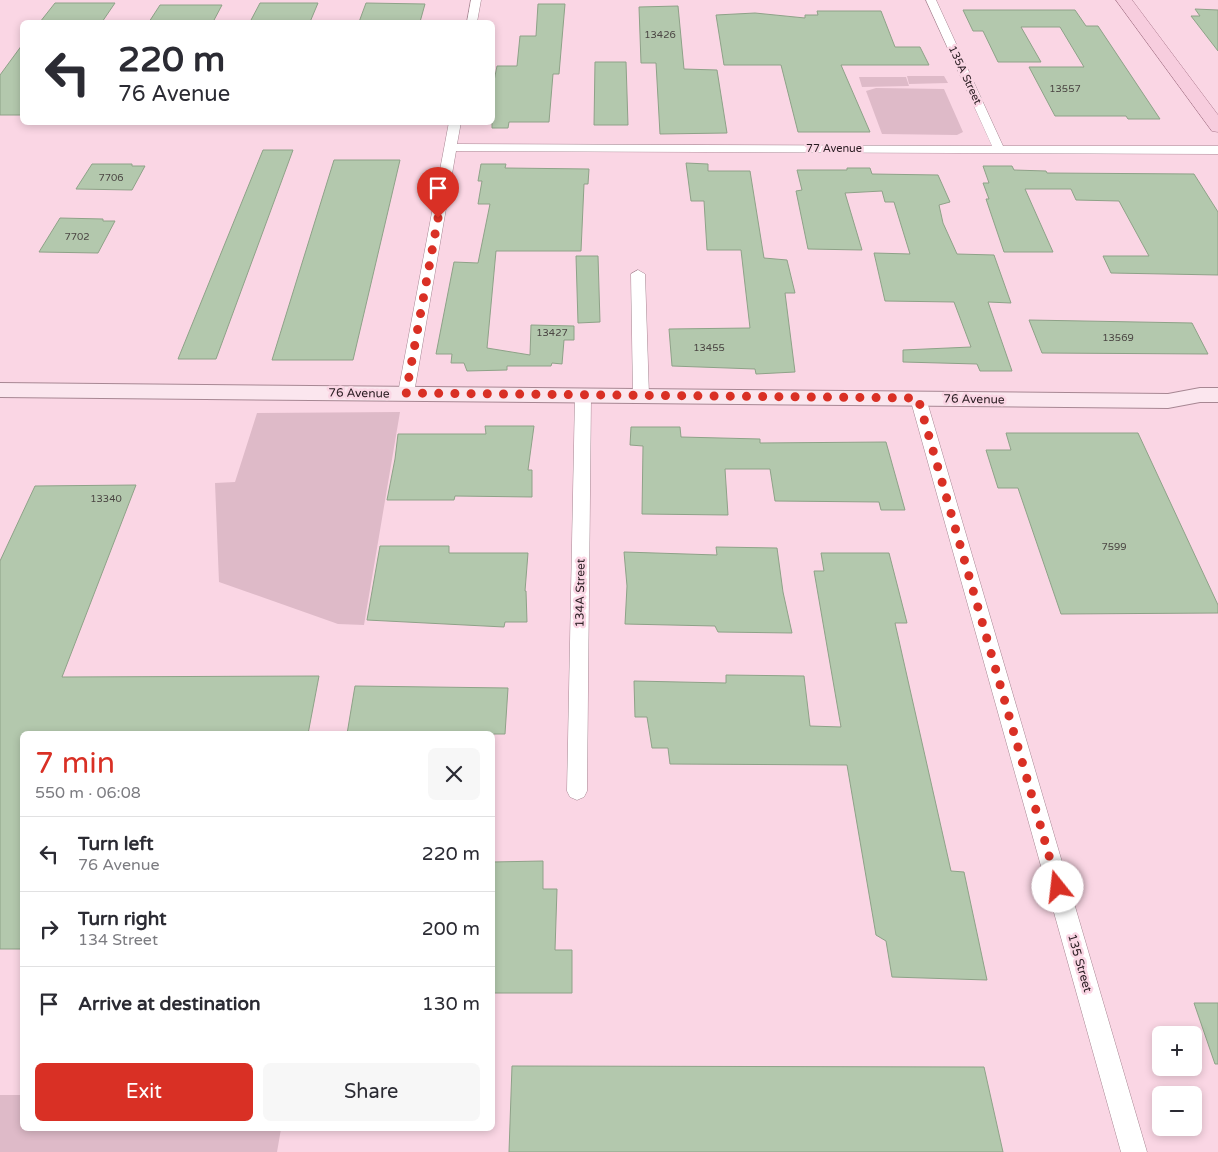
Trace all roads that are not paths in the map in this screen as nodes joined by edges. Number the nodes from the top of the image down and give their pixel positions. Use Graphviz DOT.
graph roads {
  1 [pos="476,0"];
  2 [pos="931,0"];
  3 [pos="1108,1"];
  4 [pos="1127,4"];
  5 [pos="472,20"];
  6 [pos="454,125"];
  7 [pos="1218,127"];
  8 [pos="451,146"];
  9 [pos="1000,149"];
  10 [pos="1218,150"];
  11 [pos="638,274"];
  12 [pos="0,390"];
  13 [pos="406,393"];
  14 [pos="582,395"];
  15 [pos="1218,395"];
  16 [pos="641,396"];
  17 [pos="918,398"];
  18 [pos="1168,401"];
  19 [pos="1218,410"];
  20 [pos="577,791"];
  21 [pos="1134,1152"];
  1 -- 5 [label="street"];
  2 -- 9 [label="street, 135A Street"];
  3 -- 4 [label="main road"];
  4 -- 7 [label="main road"];
  6 -- 8 [label="street"];
  8 -- 9 [label="street, 77 Avenue"];
  8 -- 13 [label="street"];
  9 -- 10 [label="street, 77 Avenue"];
  11 -- 16 [label="street"];
  12 -- 13 [label="main road, 76 Avenue"];
  13 -- 14 [label="main road, 76 Avenue"];
  14 -- 16 [label="main road, 76 Avenue"];
  14 -- 20 [label="street, 134A Street"];
  15 -- 18 [label="main road, 76 Avenue"];
  16 -- 17 [label="main road, 76 Avenue"];
  17 -- 18 [label="main road, 76 Avenue"];
  17 -- 21 [label="street, 135 Street"];
  18 -- 19 [label="main road, 76 Avenue"];
}
